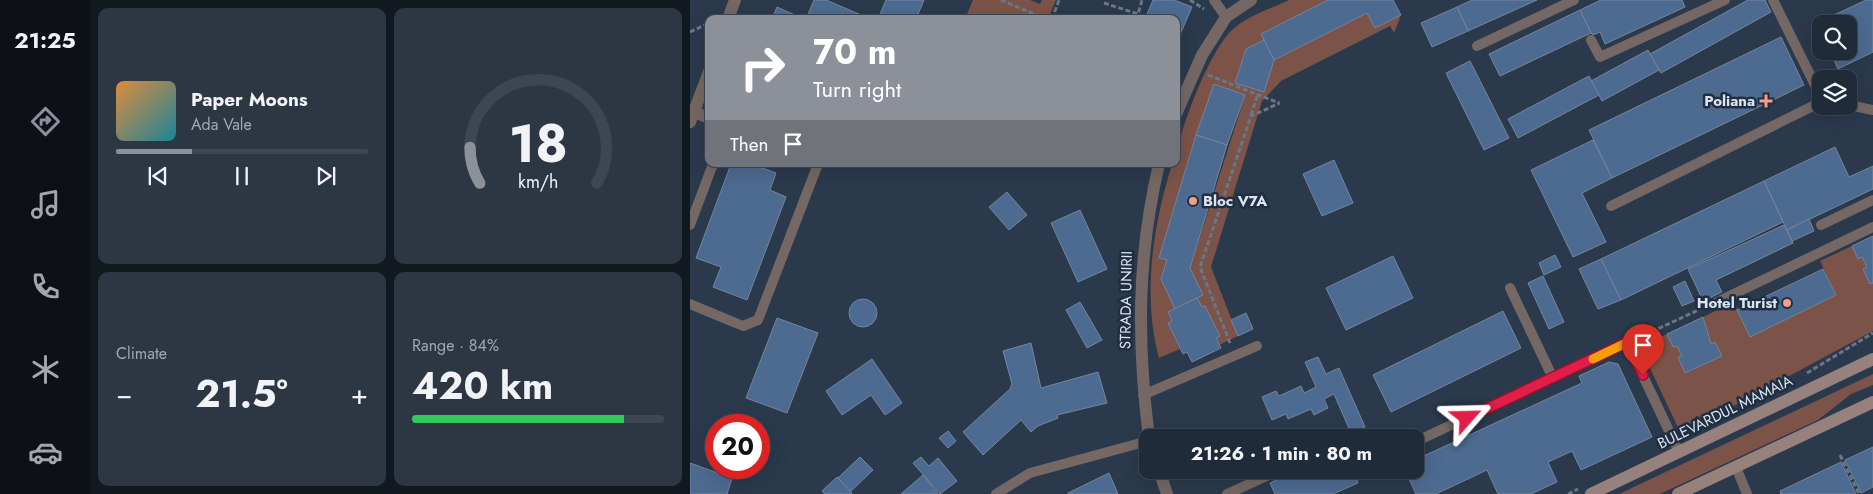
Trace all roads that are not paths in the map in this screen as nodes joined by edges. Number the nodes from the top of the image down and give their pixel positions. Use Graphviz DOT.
graph roads {
  1 [pos="735,0"];
  2 [pos="1214,0"];
  3 [pos="1251,0"];
  4 [pos="1574,0"];
  5 [pos="1724,0"];
  6 [pos="1773,0"];
  7 [pos="729,15"];
  8 [pos="1226,17"];
  9 [pos="1591,40"];
  10 [pos="1477,46"];
  11 [pos="1812,79"];
  12 [pos="705,83"];
  13 [pos="1180,105"];
  14 [pos="1812,106"];
  15 [pos="1857,107"];
  16 [pos="1873,110"];
  17 [pos="692,117"];
  18 [pos="705,118"];
  19 [pos="712,167"];
  20 [pos="817,167"];
  21 [pos="1157,167"];
  22 [pos="1873,200"];
  23 [pos="1611,206"];
  24 [pos="690,225"];
  25 [pos="1821,225"];
  26 [pos="1873,228"];
  27 [pos="1510,288"];
  28 [pos="1715,303"];
  29 [pos="690,304"];
  30 [pos="1257,346"];
  31 [pos="1873,359"];
  32 [pos="1553,378"];
  33 [pos="1143,395"];
  34 [pos="1873,402"];
  35 [pos="1147,429"];
  36 [pos="1424,438"];
  37 [pos="1139,442"];
  38 [pos="1679,452"];
  39 [pos="1736,467"];
  40 [pos="1162,479"];
  41 [pos="1260,479"];
  42 [pos="996,494"];
  43 [pos="1167,494"];
  44 [pos="1227,494"];
  45 [pos="1591,494"];
  46 [pos="1678,494"];
  47 [pos="1747,494"];
  1 -- 7 [label="street"];
  2 -- 8 [label="lane"];
  3 -- 8 [label="street"];
  4 -- 10 [label="lane"];
  5 -- 9 [label="lane"];
  6 -- 11 [label="lane"];
  8 -- 13 [label="street"];
  12 -- 17 [label="street"];
  14 -- 23 [label="lane"];
  15 -- 16 [label="lane"];
  17 -- 18 [label="street"];
  19 -- 24 [label="lane"];
  20 -- 29 [label="lane"];
  21 -- 33 [label="street, STRADA UNIRII"];
  22 -- 25 [label="lane"];
  26 -- 28 [label="lane"];
  27 -- 32 [label="lane"];
  30 -- 33 [label="lane"];
  31 -- 38 [label="main road, BULEVARDUL MAMAIA"];
  32 -- 36 [label="lane"];
  32 -- 38 [label="lane"];
  33 -- 35 [label="street, STRADA UNIRII"];
  34 -- 39 [label="main road"];
  37 -- 42 [label="lane"];
  38 -- 45 [label="main road, BULEVARDUL MAMAIA"];
  39 -- 46 [label="main road"];
  39 -- 47 [label="lane"];
  40 -- 43 [label="street"];
  41 -- 44 [label="lane"];
}
